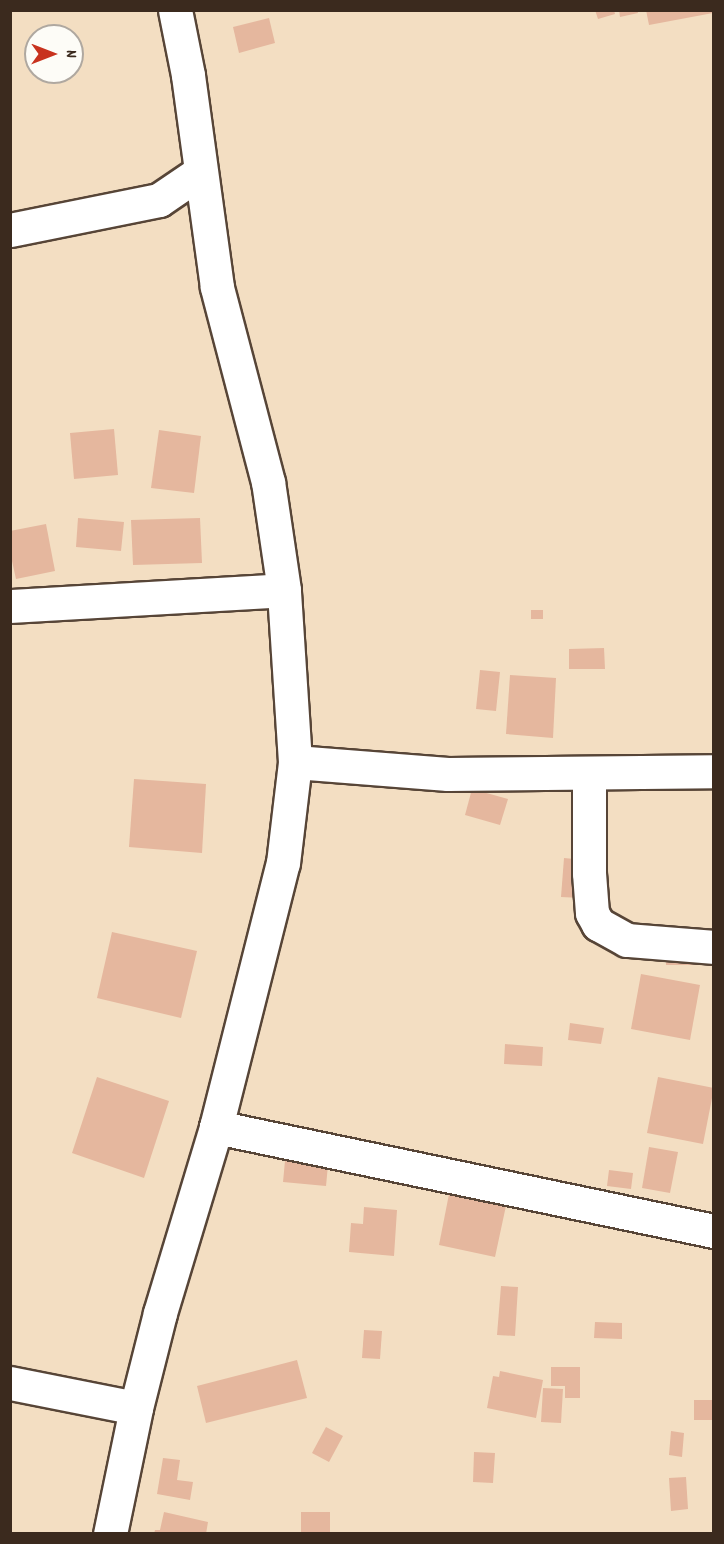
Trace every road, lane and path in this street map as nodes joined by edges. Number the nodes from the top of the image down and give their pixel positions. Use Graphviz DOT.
graph roads {
  1 [pos="175,10"];
  2 [pos="200,172"];
  3 [pos="159,200"];
  4 [pos="207,225"];
  5 [pos="10,230"];
  6 [pos="284,590"];
  7 [pos="10,606"];
  8 [pos="295,762"];
  9 [pos="714,771"];
  10 [pos="589,773"];
  11 [pos="714,946"];
  12 [pos="216,1127"];
  13 [pos="714,1231"];
  14 [pos="10,1383"];
  15 [pos="136,1408"];
  16 [pos="110,1533"];
  1 -- 2 [label="street"];
  2 -- 3 [label="street"];
  2 -- 4 [label="street"];
  3 -- 4 [label="street"];
  3 -- 5 [label="street"];
  4 -- 6 [label="street"];
  6 -- 7 [label="street"];
  6 -- 8 [label="street"];
  8 -- 10 [label="street"];
  8 -- 12 [label="street"];
  9 -- 10 [label="street"];
  10 -- 11 [label="street"];
  12 -- 13 [label="street"];
  12 -- 15 [label="street"];
  14 -- 15 [label="street"];
  15 -- 16 [label="street"];
}
